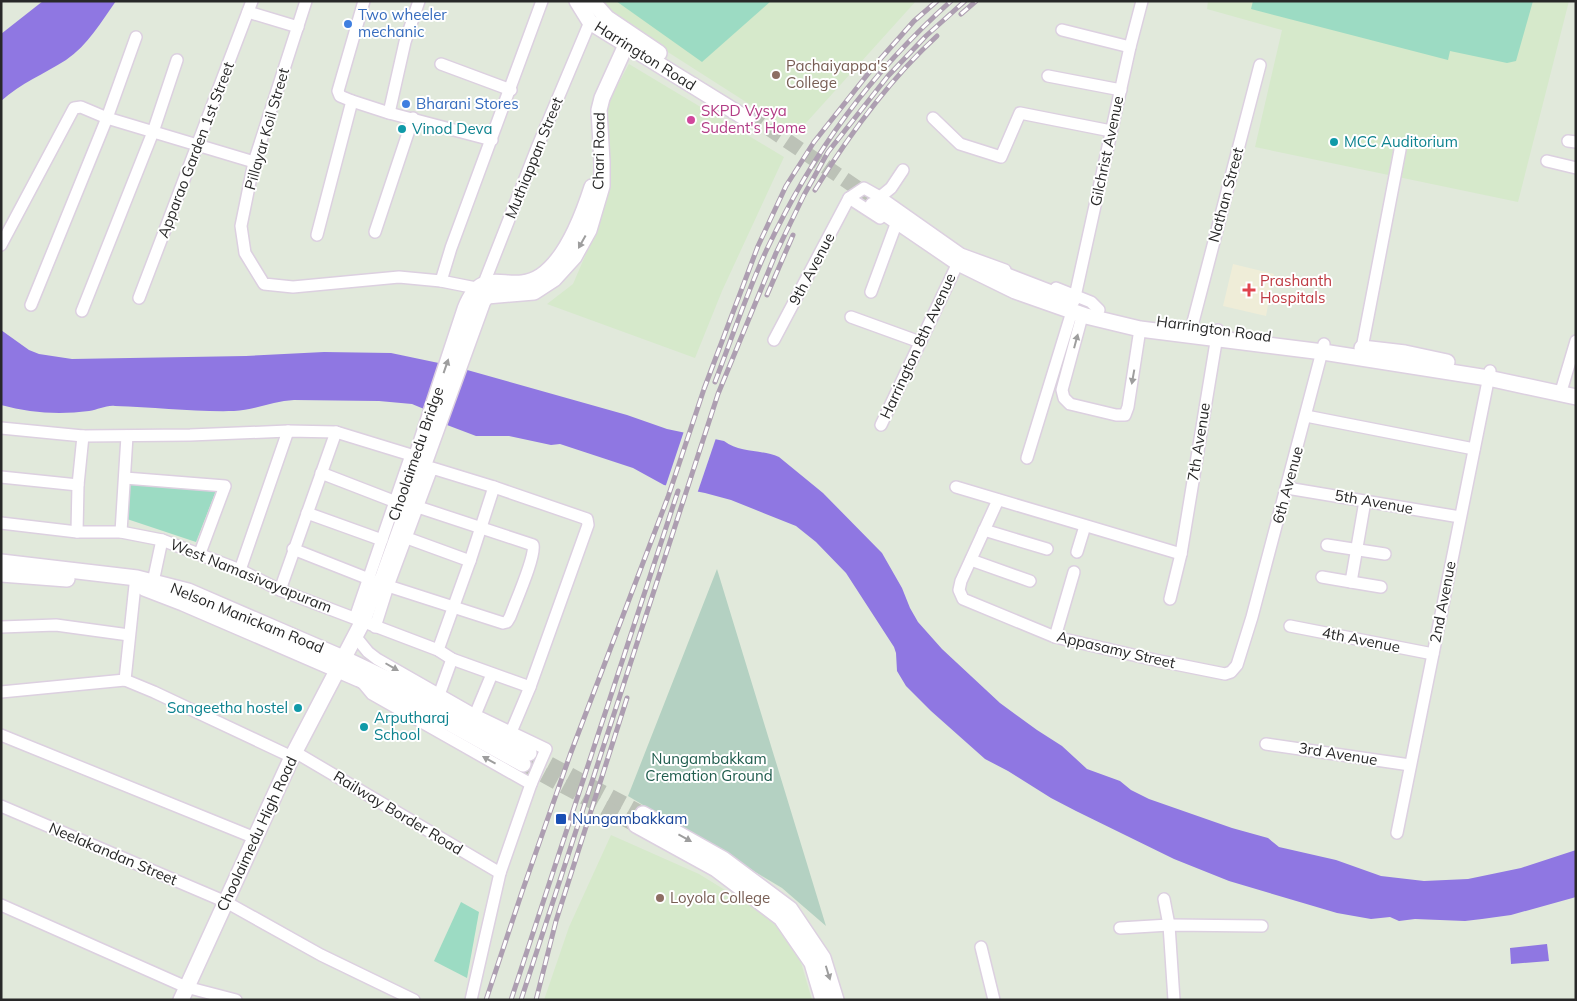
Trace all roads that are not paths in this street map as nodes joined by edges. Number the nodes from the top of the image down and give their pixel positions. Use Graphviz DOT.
graph roads {
  1 [pos="306,1"];
  2 [pos="364,1"];
  3 [pos="419,1"];
  4 [pos="542,1"];
  5 [pos="592,1"];
  6 [pos="1142,1"];
  7 [pos="575,2"];
  8 [pos="250,7"];
  9 [pos="590,22"];
  10 [pos="298,27"];
  11 [pos="1062,30"];
  12 [pos="136,37"];
  13 [pos="623,43"];
  14 [pos="1130,47"];
  15 [pos="177,60"];
  16 [pos="441,64"];
  17 [pos="1260,65"];
  18 [pos="1048,76"];
  19 [pos="510,90"];
  20 [pos="1120,90"];
  21 [pos="352,101"];
  22 [pos="389,113"];
  23 [pos="107,118"];
  24 [pos="413,118"];
  25 [pos="933,118"];
  26 [pos="1111,131"];
  27 [pos="153,132"];
  28 [pos="492,140"];
  29 [pos="198,145"];
  30 [pos="1400,150"];
  31 [pos="1548,161"];
  32 [pos="254,162"];
  33 [pos="1576,168"];
  34 [pos="903,170"];
  35 [pos="876,197"];
  36 [pos="849,198"];
  37 [pos="895,227"];
  38 [pos="375,232"];
  39 [pos="317,235"];
  40 [pos="1,245"];
  41 [pos="956,267"];
  42 [pos="441,281"];
  43 [pos="483,289"];
  44 [pos="871,292"];
  45 [pos="139,298"];
  46 [pos="31,304"];
  47 [pos="1081,310"];
  48 [pos="82,311"];
  49 [pos="851,317"];
  50 [pos="1192,326"];
  51 [pos="1140,328"];
  52 [pos="1217,334"];
  53 [pos="774,340"];
  54 [pos="1576,341"];
  55 [pos="920,342"];
  56 [pos="1324,348"];
  57 [pos="1362,348"];
  58 [pos="1489,375"];
  59 [pos="1569,389"];
  60 [pos="1576,397"];
  61 [pos="1306,416"];
  62 [pos="881,425"];
  63 [pos="1,428"];
  64 [pos="288,431"];
  65 [pos="336,432"];
  66 [pos="83,436"];
  67 [pos="127,436"];
  68 [pos="424,447"];
  69 [pos="1474,449"];
  70 [pos="1027,458"];
  71 [pos="321,473"];
  72 [pos="1,477"];
  73 [pos="124,478"];
  74 [pos="78,486"];
  75 [pos="494,487"];
  76 [pos="956,487"];
  77 [pos="1288,488"];
  78 [pos="998,500"];
  79 [pos="1365,501"];
  80 [pos="396,502"];
  81 [pos="418,507"];
  82 [pos="308,513"];
  83 [pos="1460,517"];
  84 [pos="1,523"];
  85 [pos="1085,526"];
  86 [pos="480,528"];
  87 [pos="984,530"];
  88 [pos="77,532"];
  89 [pos="121,532"];
  90 [pos="407,538"];
  91 [pos="162,540"];
  92 [pos="382,540"];
  93 [pos="1327,546"];
  94 [pos="293,549"];
  95 [pos="1047,549"];
  96 [pos="1357,550"];
  97 [pos="1077,552"];
  98 [pos="200,553"];
  99 [pos="1180,554"];
  100 [pos="1385,554"];
  101 [pos="970,560"];
  102 [pos="1,562"];
  103 [pos="470,562"];
  104 [pos="240,570"];
  105 [pos="1074,572"];
  106 [pos="1,574"];
  107 [pos="1322,578"];
  108 [pos="369,579"];
  109 [pos="1030,581"];
  110 [pos="153,582"];
  111 [pos="1351,582"];
  112 [pos="136,585"];
  113 [pos="388,586"];
  114 [pos="1381,587"];
  115 [pos="280,590"];
  116 [pos="1170,599"];
  117 [pos="453,608"];
  118 [pos="1252,617"];
  119 [pos="365,622"];
  120 [pos="1290,626"];
  121 [pos="1,627"];
  122 [pos="129,635"];
  123 [pos="355,636"];
  124 [pos="1055,637"];
  125 [pos="438,650"];
  126 [pos="1433,654"];
  127 [pos="452,659"];
  128 [pos="340,663"];
  129 [pos="492,674"];
  130 [pos="360,679"];
  131 [pos="125,680"];
  132 [pos="530,687"];
  133 [pos="1,692"];
  134 [pos="439,695"];
  135 [pos="475,715"];
  136 [pos="511,732"];
  137 [pos="1,735"];
  138 [pos="1266,744"];
  139 [pos="294,755"];
  140 [pos="1410,765"];
  141 [pos="531,784"];
  142 [pos="1,806"];
  143 [pos="639,820"];
  144 [pos="1397,833"];
  145 [pos="255,838"];
  146 [pos="500,873"];
  147 [pos="1164,899"];
  148 [pos="226,902"];
  149 [pos="1,905"];
  150 [pos="1169,925"];
  151 [pos="1262,926"];
  152 [pos="1120,928"];
  153 [pos="981,947"];
  154 [pos="811,951"];
  155 [pos="184,993"];
  156 [pos="236,1000"];
  157 [pos="414,1000"];
  158 [pos="471,1000"];
  159 [pos="823,1000"];
  160 [pos="836,1000"];
  161 [pos="994,1000"];
  162 [pos="1174,1000"];
  1 -- 10 [label="street, Pillayar Koil Street"];
  2 -- 21 [label="street"];
  3 -- 22 [label="street"];
  4 -- 19 [label="street"];
  5 -- 13 [label="street, Harrington Road"];
  6 -- 14 [label="street, Gilchrist Avenue"];
  7 -- 9 [label="street, Harrington Road"];
  8 -- 10 [label="street"];
  8 -- 29 [label="street, Apparao Garden 1st Street"];
  9 -- 13 [label="street, Harrington Road"];
  9 -- 43 [label="street, Muthiappan Street"];
  10 -- 32 [label="street, Pillayar Koil Street"];
  11 -- 14 [label="street"];
  12 -- 23 [label="street"];
  13 -- 43 [label="street, Chari Road"];
  14 -- 20 [label="street, Gilchrist Avenue"];
  15 -- 27 [label="street"];
  16 -- 19 [label="street"];
  17 -- 50 [label="street, Nathan Street"];
  18 -- 20 [label="street"];
  19 -- 28 [label="street"];
  20 -- 26 [label="street, Gilchrist Avenue"];
  21 -- 22 [label="street"];
  21 -- 39 [label="street"];
  22 -- 24 [label="street"];
  23 -- 27 [label="street"];
  23 -- 40 [label="street"];
  23 -- 46 [label="street"];
  24 -- 28 [label="street"];
  24 -- 38 [label="street"];
  25 -- 26 [label="street"];
  26 -- 47 [label="street, Gilchrist Avenue"];
  27 -- 29 [label="street"];
  27 -- 48 [label="street"];
  28 -- 42 [label="street"];
  29 -- 32 [label="street"];
  29 -- 45 [label="street, Apparao Garden 1st Street"];
  30 -- 57 [label="street"];
  31 -- 33 [label="street"];
  32 -- 42 [label="street, Pillayar Koil Street"];
  34 -- 35 [label="street"];
  35 -- 36 [label="street"];
  35 -- 47 [label="street, Harrington Road"];
  36 -- 37 [label="street"];
  36 -- 53 [label="street, 9th Avenue"];
  37 -- 41 [label="street"];
  37 -- 44 [label="street"];
  41 -- 47 [label="street"];
  41 -- 55 [label="street, Harrington 8th Avenue"];
  42 -- 43 [label="street"];
  43 -- 68 [label="street, Choolaimedu Bridge"];
  47 -- 50 [label="street, Harrington Road"];
  47 -- 51 [label="street"];
  51 -- 47 [label="street, one-way"];
  47 -- 70 [label="street"];
  49 -- 55 [label="street"];
  50 -- 52 [label="street, Harrington Road"];
  51 -- 52 [label="street"];
  52 -- 56 [label="street, Harrington Road"];
  52 -- 99 [label="street, 7th Avenue"];
  54 -- 59 [label="street"];
  55 -- 62 [label="street, Harrington 8th Avenue"];
  56 -- 57 [label="street, Harrington Road"];
  56 -- 58 [label="street"];
  56 -- 61 [label="street, 6th Avenue"];
  57 -- 58 [label="street, Harrington Road"];
  58 -- 59 [label="street, Harrington Road"];
  58 -- 60 [label="street"];
  58 -- 69 [label="street, 2nd Avenue"];
  61 -- 69 [label="street"];
  61 -- 77 [label="street, 6th Avenue"];
  63 -- 66 [label="street"];
  64 -- 65 [label="street"];
  64 -- 67 [label="street"];
  64 -- 104 [label="street"];
  65 -- 71 [label="street"];
  65 -- 80 [label="street"];
  66 -- 67 [label="street"];
  66 -- 74 [label="street"];
  67 -- 73 [label="street"];
  68 -- 119 [label="street, Choolaimedu High Road"];
  69 -- 83 [label="street, 2nd Avenue"];
  71 -- 80 [label="street"];
  71 -- 82 [label="street"];
  72 -- 74 [label="street"];
  73 -- 89 [label="street"];
  73 -- 98 [label="street"];
  74 -- 88 [label="street"];
  75 -- 81 [label="street"];
  75 -- 86 [label="street"];
  75 -- 132 [label="street"];
  76 -- 78 [label="street"];
  77 -- 79 [label="street, 5th Avenue"];
  77 -- 118 [label="street, 6th Avenue"];
  78 -- 85 [label="street"];
  78 -- 87 [label="street"];
  79 -- 83 [label="street, 5th Avenue"];
  79 -- 96 [label="street"];
  80 -- 92 [label="street"];
  81 -- 86 [label="street"];
  81 -- 90 [label="street"];
  82 -- 92 [label="street"];
  82 -- 94 [label="street"];
  83 -- 126 [label="street, 2nd Avenue"];
  84 -- 88 [label="street, West Namasivayapuram"];
  85 -- 97 [label="street"];
  85 -- 99 [label="street"];
  86 -- 103 [label="street"];
  86 -- 117 [label="street"];
  87 -- 95 [label="street"];
  87 -- 101 [label="street"];
  88 -- 89 [label="street, West Namasivayapuram"];
  89 -- 91 [label="street, West Namasivayapuram"];
  90 -- 103 [label="street"];
  90 -- 113 [label="street"];
  91 -- 98 [label="street, West Namasivayapuram"];
  91 -- 110 [label="street"];
  92 -- 108 [label="street"];
  93 -- 96 [label="street"];
  94 -- 108 [label="street"];
  94 -- 115 [label="street"];
  96 -- 100 [label="street"];
  96 -- 111 [label="street"];
  98 -- 104 [label="street, West Namasivayapuram"];
  99 -- 116 [label="street, 7th Avenue"];
  101 -- 109 [label="street"];
  101 -- 124 [label="street, Appasamy Street"];
  102 -- 110 [label="street, Nelson Manickam Road"];
  103 -- 117 [label="street"];
  104 -- 115 [label="street, West Namasivayapuram"];
  105 -- 124 [label="street"];
  106 -- 112 [label="street, Nelson Manickam Road"];
  107 -- 111 [label="street"];
  108 -- 119 [label="street"];
  110 -- 128 [label="street, Nelson Manickam Road"];
  111 -- 114 [label="street"];
  112 -- 122 [label="street"];
  112 -- 128 [label="street, Nelson Manickam Road"];
  113 -- 117 [label="street"];
  113 -- 119 [label="street"];
  115 -- 119 [label="street, West Namasivayapuram"];
  117 -- 125 [label="street"];
  118 -- 124 [label="street, Appasamy Street"];
  119 -- 123 [label="street, Choolaimedu High Road"];
  119 -- 125 [label="street, West Namasivayapuram"];
  120 -- 126 [label="street, 4th Avenue"];
  121 -- 122 [label="street"];
  122 -- 131 [label="street"];
  123 -- 128 [label="street, Choolaimedu High Road"];
  123 -- 134 [label="street, one-way"];
  125 -- 127 [label="street, West Namasivayapuram"];
  126 -- 140 [label="street, 2nd Avenue"];
  127 -- 129 [label="street, West Namasivayapuram"];
  127 -- 134 [label="street"];
  128 -- 130 [label="street"];
  128 -- 130 [label="street"];
  128 -- 139 [label="street, Choolaimedu High Road"];
  129 -- 132 [label="street, West Namasivayapuram"];
  129 -- 135 [label="street"];
  141 -- 130 [label="street, one-way"];
  131 -- 133 [label="street"];
  131 -- 139 [label="street, Railway Border Road"];
  132 -- 136 [label="street"];
  134 -- 135 [label="street"];
  135 -- 136 [label="street"];
  136 -- 141 [label="street"];
  137 -- 145 [label="street"];
  138 -- 140 [label="street, 3rd Avenue"];
  139 -- 145 [label="street, Choolaimedu High Road"];
  139 -- 146 [label="street, Railway Border Road"];
  140 -- 144 [label="street, 2nd Avenue"];
  141 -- 146 [label="street"];
  142 -- 148 [label="street, Neelakandan Street"];
  143 -- 154 [label="street"];
  145 -- 148 [label="street, Choolaimedu High Road"];
  146 -- 158 [label="street"];
  147 -- 150 [label="street"];
  148 -- 155 [label="street, Choolaimedu High Road"];
  148 -- 157 [label="street, Neelakandan Street"];
  149 -- 155 [label="street"];
  150 -- 151 [label="street"];
  150 -- 152 [label="street"];
  150 -- 162 [label="street"];
  153 -- 161 [label="street"];
  154 -- 159 [label="street"];
  154 -- 160 [label="street, one-way"];
  155 -- 156 [label="street"];
}
